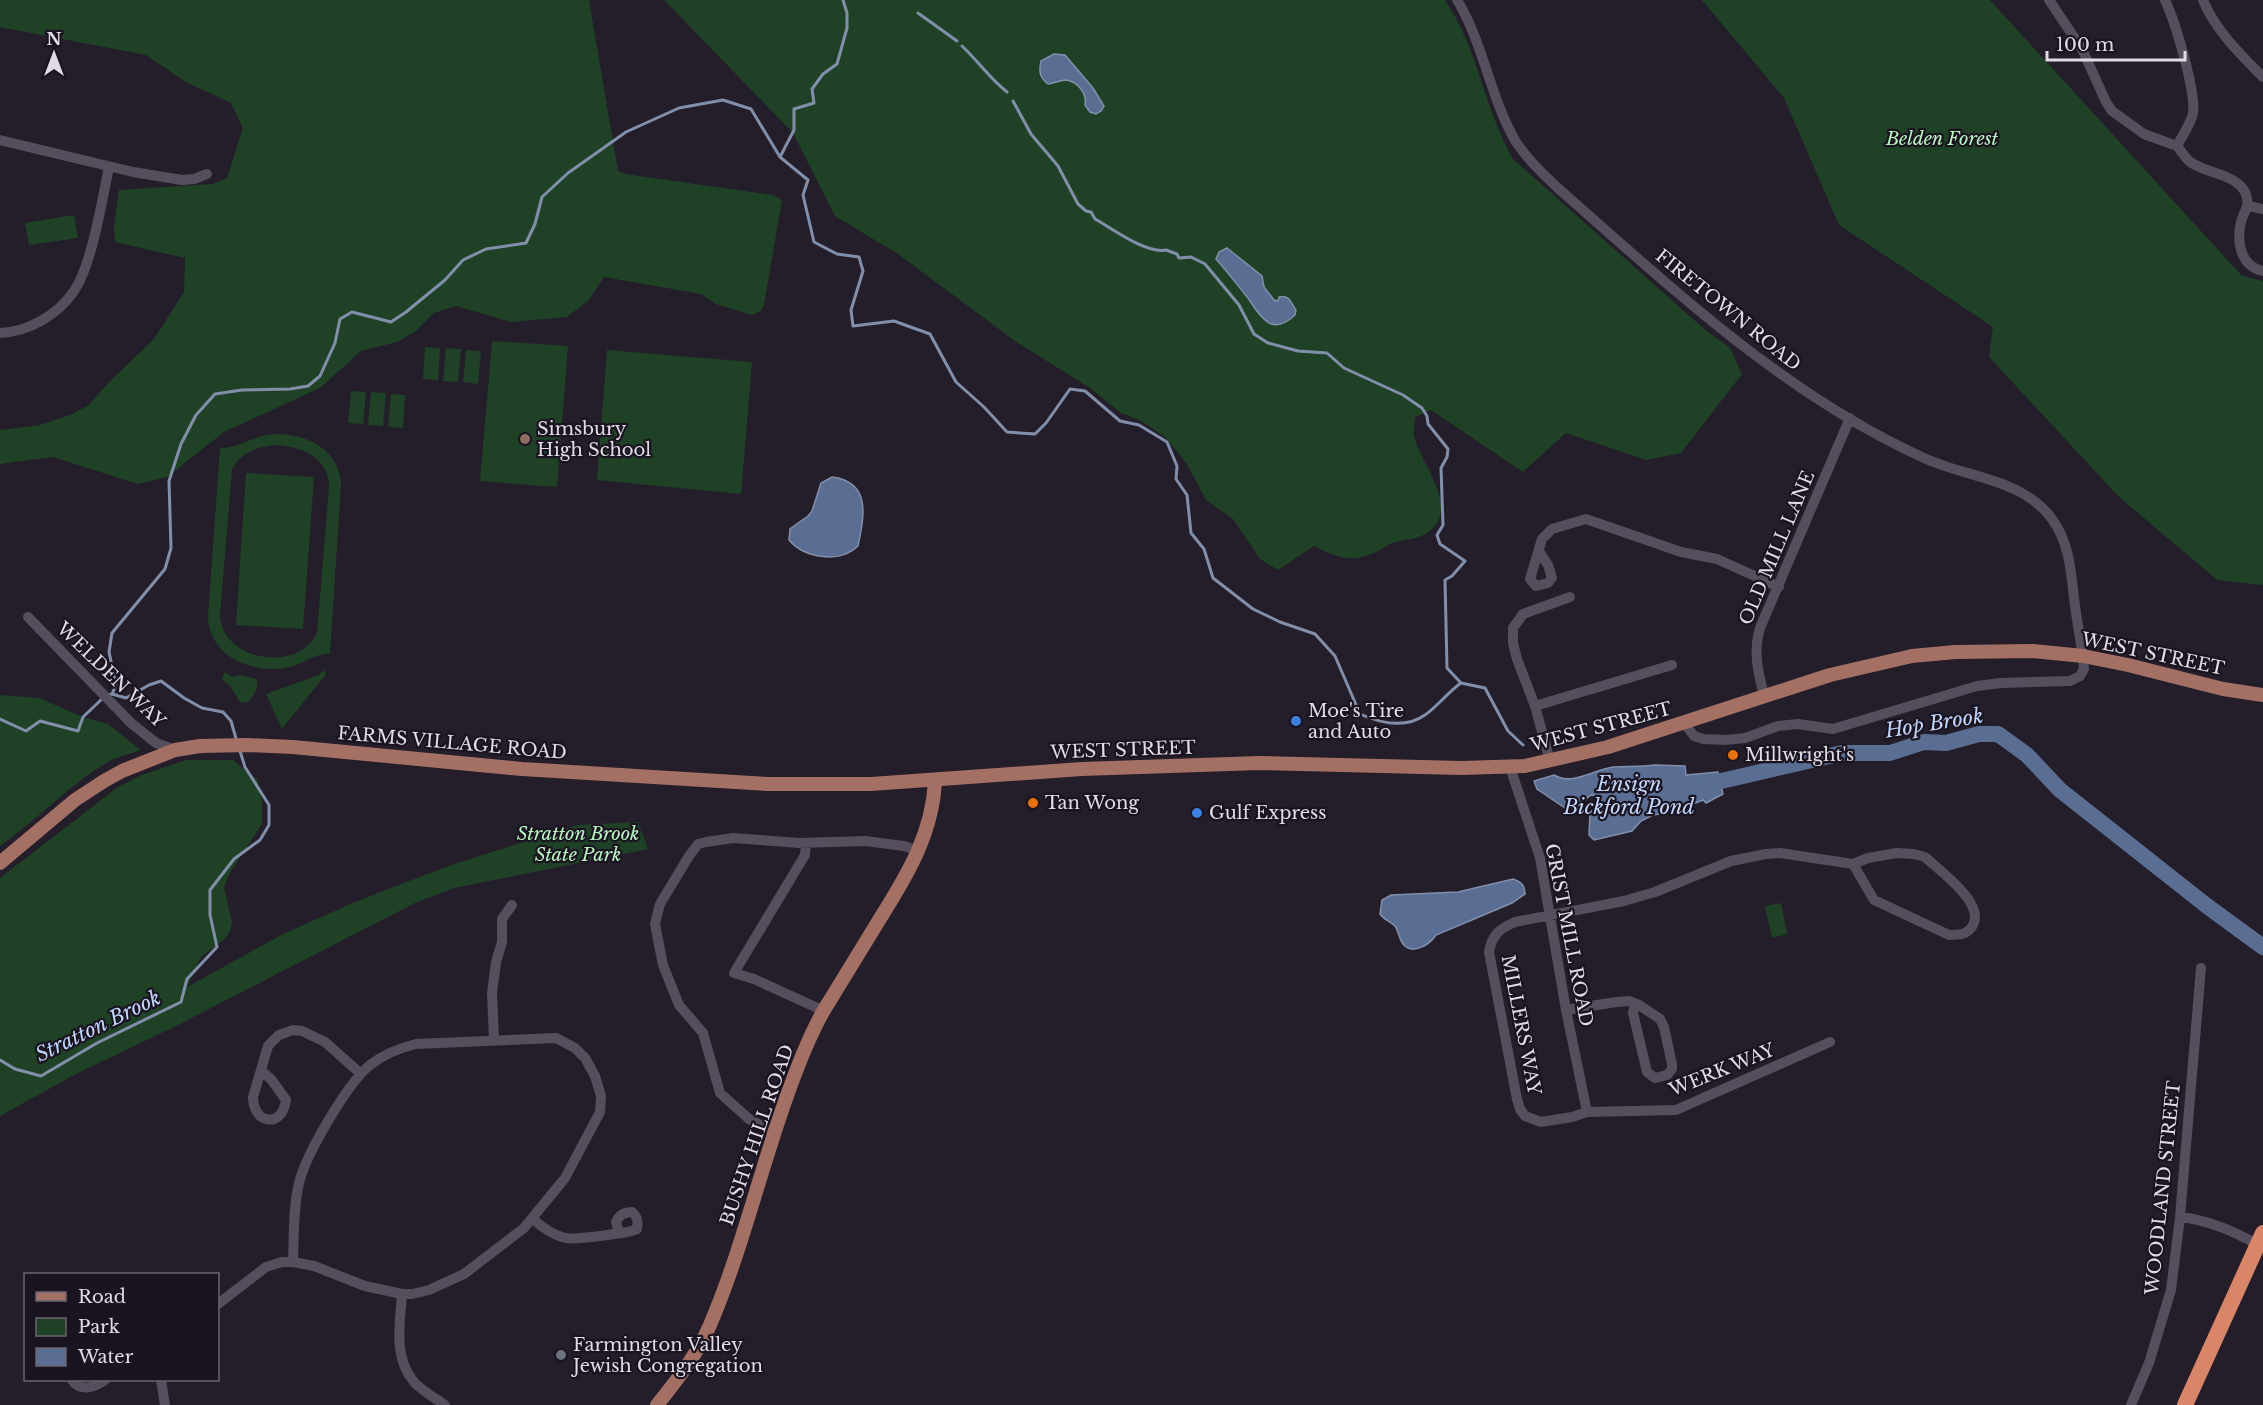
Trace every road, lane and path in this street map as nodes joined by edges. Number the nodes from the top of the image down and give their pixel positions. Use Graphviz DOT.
graph roads {
  1 [pos="1457,0"];
  2 [pos="2049,0"];
  3 [pos="2165,0"];
  4 [pos="2204,0"];
  5 [pos="2263,77"];
  6 [pos="0,140"];
  7 [pos="2177,146"];
  8 [pos="109,167"];
  9 [pos="207,174"];
  10 [pos="2248,206"];
  11 [pos="2263,209"];
  12 [pos="2263,271"];
  13 [pos="0,333"];
  14 [pos="1850,418"];
  15 [pos="1539,551"];
  16 [pos="1779,587"];
  17 [pos="1570,597"];
  18 [pos="28,617"];
  19 [pos="2083,656"];
  20 [pos="1672,665"];
  21 [pos="1764,695"];
  22 [pos="2263,695"];
  23 [pos="1535,705"];
  24 [pos="1684,723"];
  25 [pos="175,750"];
  26 [pos="1550,761"];
  27 [pos="1510,767"];
  28 [pos="935,780"];
  29 [pos="806,843"];
  30 [pos="919,851"];
  31 [pos="0,863"];
  32 [pos="1853,864"];
  33 [pos="512,905"];
  34 [pos="1551,915"];
  35 [pos="2201,968"];
  36 [pos="1635,1004"];
  37 [pos="1566,1010"];
  38 [pos="824,1011"];
  39 [pos="494,1039"];
  40 [pos="1830,1042"];
  41 [pos="261,1071"];
  42 [pos="361,1074"];
  43 [pos="1587,1112"];
  44 [pos="774,1132"];
  45 [pos="2180,1217"];
  46 [pos="533,1219"];
  47 [pos="620,1233"];
  48 [pos="2260,1239"];
  49 [pos="293,1262"];
  50 [pos="402,1294"];
  51 [pos="219,1303"];
  52 [pos="72,1381"];
  53 [pos="103,1381"];
  54 [pos="161,1381"];
  55 [pos="165,1405"];
  56 [pos="445,1405"];
  57 [pos="657,1405"];
  58 [pos="2130,1405"];
  59 [pos="2185,1405"];
  1 -- 14 [label="street, FIRETOWN ROAD"];
  2 -- 7 [label="street"];
  3 -- 7 [label="street"];
  4 -- 5 [label="street"];
  6 -- 8 [label="street"];
  7 -- 10 [label="street"];
  8 -- 9 [label="street"];
  8 -- 13 [label="street"];
  10 -- 11 [label="street"];
  10 -- 12 [label="street"];
  14 -- 16 [label="street, OLD MILL LANE"];
  14 -- 19 [label="street, FIRETOWN ROAD"];
  15 -- 16 [label="street"];
  16 -- 21 [label="street, OLD MILL LANE"];
  17 -- 23 [label="street"];
  18 -- 25 [label="street, WELDEN WAY"];
  19 -- 21 [label="main road, WEST STREET"];
  19 -- 22 [label="main road, WEST STREET"];
  19 -- 24 [label="street"];
  20 -- 23 [label="street"];
  21 -- 24 [label="main road, WEST STREET"];
  23 -- 26 [label="street"];
  24 -- 26 [label="main road, WEST STREET"];
  25 -- 28 [label="main road, FARMS VILLAGE ROAD"];
  25 -- 31 [label="main road, FARMS VILLAGE ROAD"];
  26 -- 27 [label="main road, WEST STREET"];
  27 -- 28 [label="main road, WEST STREET"];
  27 -- 34 [label="street, GRIST MILL ROAD"];
  28 -- 30 [label="main road, BUSHY HILL ROAD"];
  29 -- 30 [label="street"];
  29 -- 38 [label="street"];
  29 -- 44 [label="street"];
  30 -- 38 [label="main road, BUSHY HILL ROAD"];
  32 -- 32 [label="street"];
  32 -- 34 [label="street, MILLERS WAY"];
  33 -- 39 [label="street"];
  34 -- 37 [label="street, GRIST MILL ROAD"];
  34 -- 43 [label="street, MILLERS WAY"];
  35 -- 45 [label="street, WOODLAND STREET"];
  36 -- 36 [label="street"];
  36 -- 37 [label="street"];
  37 -- 43 [label="street, GRIST MILL ROAD"];
  38 -- 44 [label="main road, BUSHY HILL ROAD"];
  39 -- 42 [label="street"];
  39 -- 46 [label="street"];
  40 -- 43 [label="street, WERK WAY"];
  41 -- 42 [label="street"];
  42 -- 49 [label="street"];
  44 -- 57 [label="main road, BUSHY HILL ROAD"];
  45 -- 48 [label="street"];
  45 -- 58 [label="street, WOODLAND STREET"];
  46 -- 47 [label="street"];
  46 -- 50 [label="street"];
  48 -- 59 [label="highway"];
  49 -- 50 [label="street"];
  49 -- 51 [label="street"];
  50 -- 56 [label="street"];
  52 -- 53 [label="street"];
  54 -- 55 [label="street"];
}
